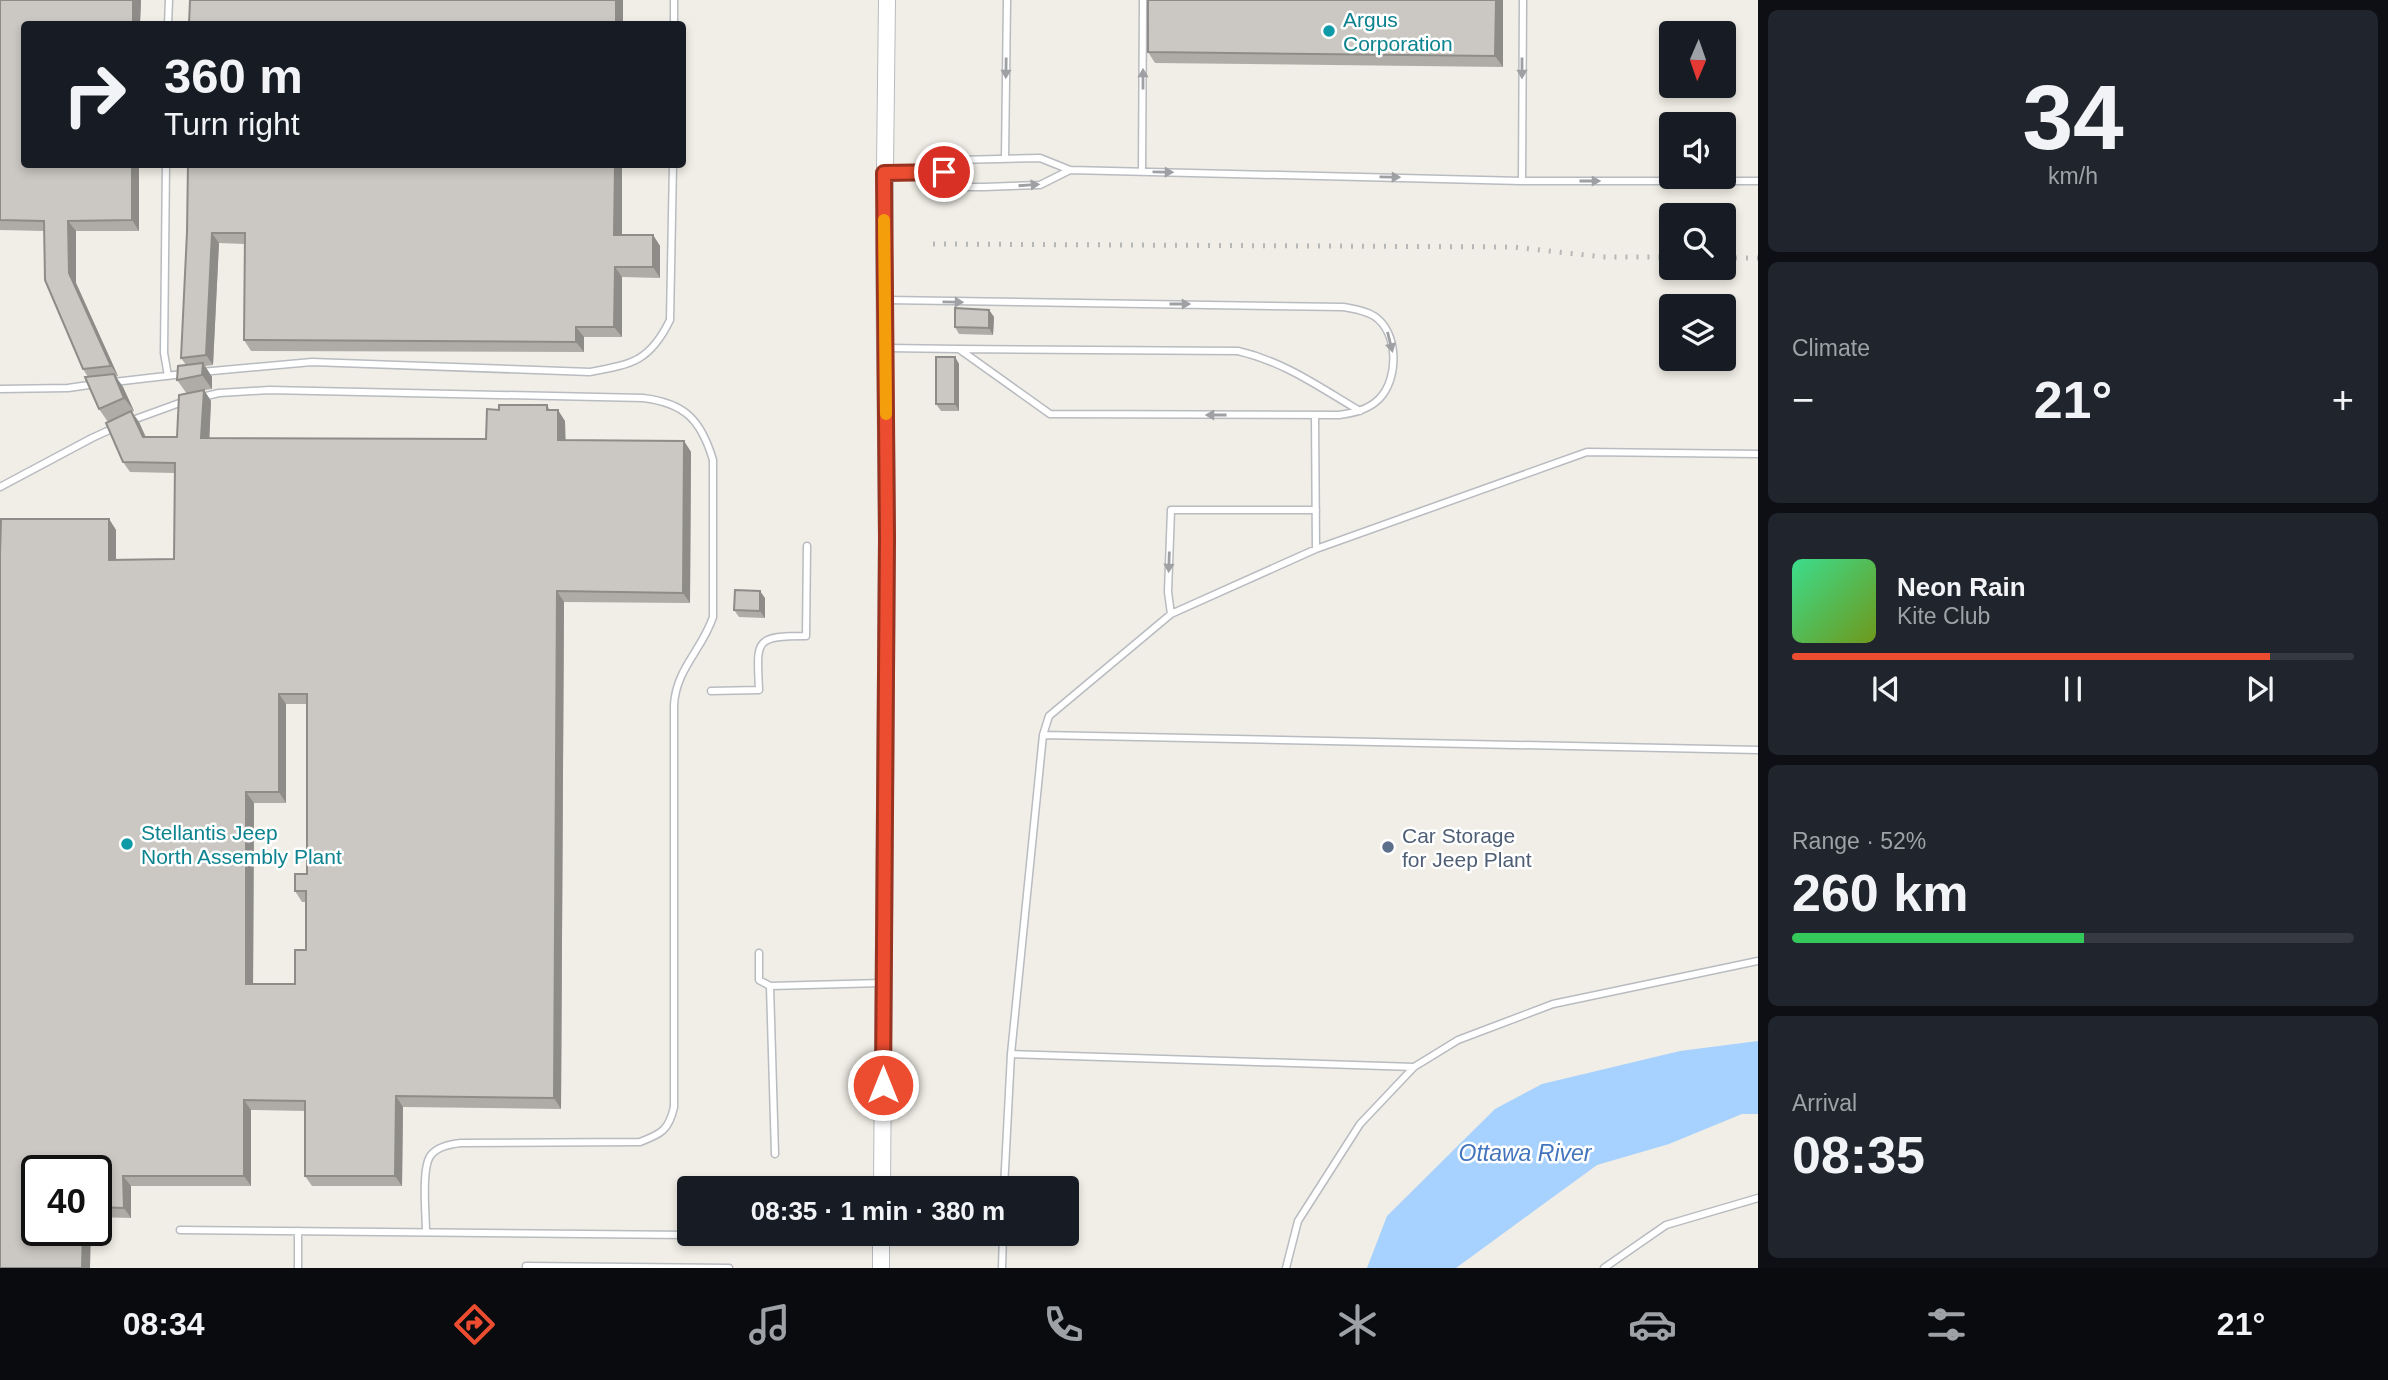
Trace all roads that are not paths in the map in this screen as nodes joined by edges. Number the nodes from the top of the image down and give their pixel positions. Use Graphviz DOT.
graph roads {
  1 [pos="169,0"];
  2 [pos="674,0"];
  3 [pos="887,0"];
  4 [pos="1007,0"];
  5 [pos="1143,0"];
  6 [pos="1523,0"];
  7 [pos="168,21"];
  8 [pos="674,21"];
  9 [pos="1005,159"];
  10 [pos="166,168"];
  11 [pos="673,168"];
  12 [pos="1070,170"];
  13 [pos="1142,171"];
  14 [pos="944,172"];
  15 [pos="884,173"];
  16 [pos="1522,181"];
  17 [pos="1758,181"];
  18 [pos="884,300"];
  19 [pos="885,348"];
  20 [pos="959,349"];
  21 [pos="168,376"];
  22 [pos="0,389"];
  23 [pos="1360,411"];
  24 [pos="1315,416"];
  25 [pos="1758,454"];
  26 [pos="0,487"];
  27 [pos="1315,510"];
  28 [pos="807,547"];
  29 [pos="1316,550"];
  30 [pos="1171,614"];
  31 [pos="711,691"];
  32 [pos="1043,735"];
  33 [pos="1758,750"];
  34 [pos="759,953"];
  35 [pos="1758,961"];
  36 [pos="883,983"];
  37 [pos="770,986"];
  38 [pos="1011,1054"];
  39 [pos="1414,1068"];
  40 [pos="775,1154"];
  41 [pos="882,1176"];
  42 [pos="1005,1176"];
  43 [pos="1758,1198"];
  44 [pos="180,1230"];
  45 [pos="298,1231"];
  46 [pos="426,1231"];
  47 [pos="677,1234"];
  48 [pos="881,1246"];
  49 [pos="1003,1246"];
  50 [pos="298,1268"];
  51 [pos="526,1268"];
  52 [pos="729,1268"];
  53 [pos="881,1268"];
  54 [pos="1002,1268"];
  55 [pos="1286,1268"];
  56 [pos="1604,1268"];
  1 -- 7 [label="lane"];
  2 -- 8 [label="lane"];
  3 -- 15 [label="street"];
  4 -- 9 [label="lane, one-way"];
  13 -- 5 [label="lane, one-way"];
  6 -- 16 [label="lane, one-way"];
  9 -- 12 [label="lane"];
  9 -- 14 [label="lane"];
  10 -- 21 [label="lane"];
  11 -- 21 [label="lane"];
  12 -- 13 [label="lane"];
  14 -- 12 [label="lane, one-way"];
  13 -- 16 [label="lane, one-way"];
  14 -- 15 [label="lane"];
  15 -- 18 [label="street"];
  16 -- 17 [label="lane, one-way"];
  18 -- 19 [label="street"];
  18 -- 23 [label="lane, one-way"];
  19 -- 20 [label="lane"];
  19 -- 36 [label="street"];
  20 -- 23 [label="lane"];
  24 -- 20 [label="lane, one-way"];
  21 -- 22 [label="lane"];
  23 -- 24 [label="lane"];
  24 -- 27 [label="lane"];
  25 -- 29 [label="lane"];
  26 -- 46 [label="lane"];
  27 -- 29 [label="lane"];
  27 -- 30 [label="lane, one-way"];
  28 -- 31 [label="lane"];
  29 -- 30 [label="lane"];
  30 -- 32 [label="lane"];
  32 -- 33 [label="lane"];
  32 -- 38 [label="lane"];
  34 -- 37 [label="lane"];
  35 -- 39 [label="lane"];
  36 -- 37 [label="lane"];
  36 -- 41 [label="street"];
  37 -- 40 [label="lane"];
  38 -- 39 [label="lane"];
  38 -- 42 [label="lane"];
  39 -- 55 [label="lane"];
  43 -- 56 [label="lane"];
  44 -- 45 [label="lane"];
  45 -- 46 [label="lane"];
  45 -- 50 [label="lane"];
  46 -- 47 [label="lane"];
  48 -- 53 [label="street"];
  49 -- 54 [label="lane"];
  51 -- 52 [label="lane"];
}
